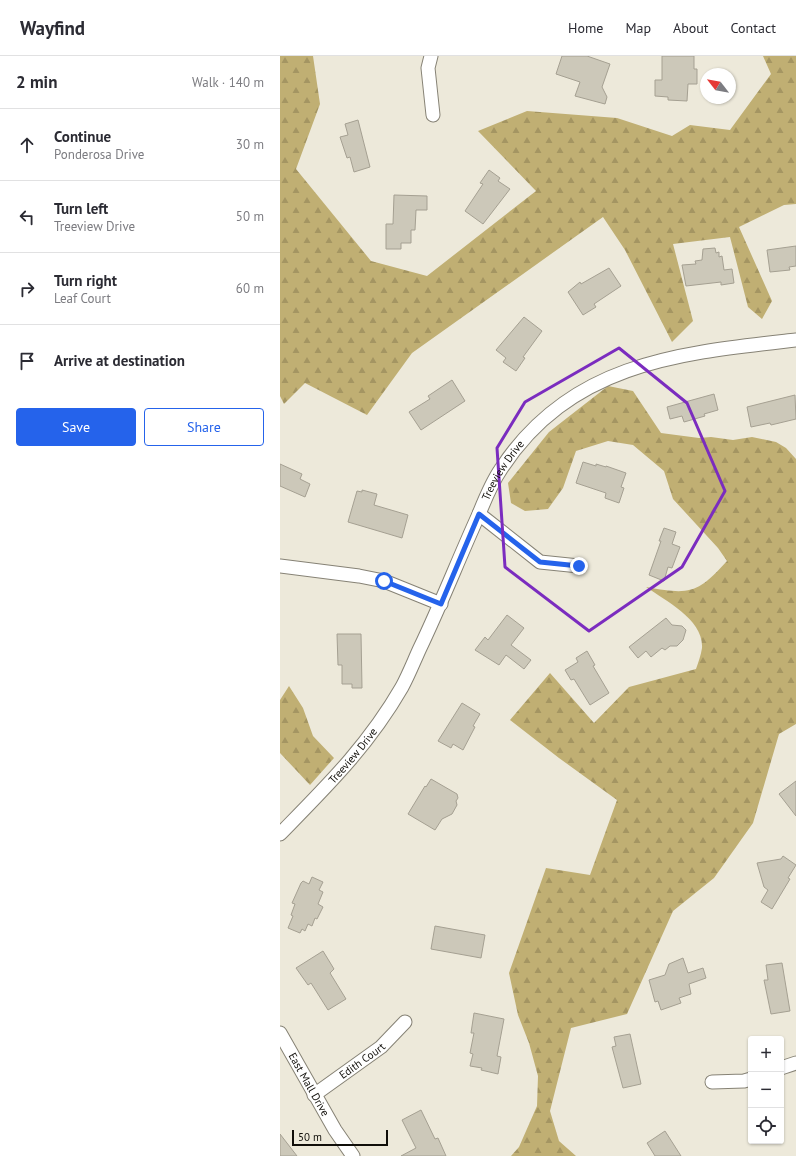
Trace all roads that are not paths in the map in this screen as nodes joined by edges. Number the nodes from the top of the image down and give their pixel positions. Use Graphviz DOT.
graph roads {
  1 [pos="431,56"];
  2 [pos="433,115"];
  3 [pos="796,340"];
  4 [pos="479,514"];
  5 [pos="280,566"];
  6 [pos="579,566"];
  7 [pos="441,604"];
  8 [pos="280,834"];
  9 [pos="405,1022"];
  10 [pos="280,1033"];
  11 [pos="796,1063"];
  12 [pos="784,1067"];
  13 [pos="748,1080"];
  14 [pos="712,1082"];
  15 [pos="314,1095"];
  16 [pos="353,1156"];
  1 -- 2 [label="street"];
  3 -- 4 [label="street, Treeview Drive"];
  4 -- 6 [label="street"];
  4 -- 7 [label="street, Treeview Drive"];
  5 -- 7 [label="street"];
  7 -- 8 [label="street, Treeview Drive"];
  9 -- 15 [label="street, Edith Court"];
  10 -- 15 [label="street, East Mall Drive"];
  11 -- 12 [label="street"];
  13 -- 14 [label="street"];
  15 -- 16 [label="street, East Mall Drive"];
}
